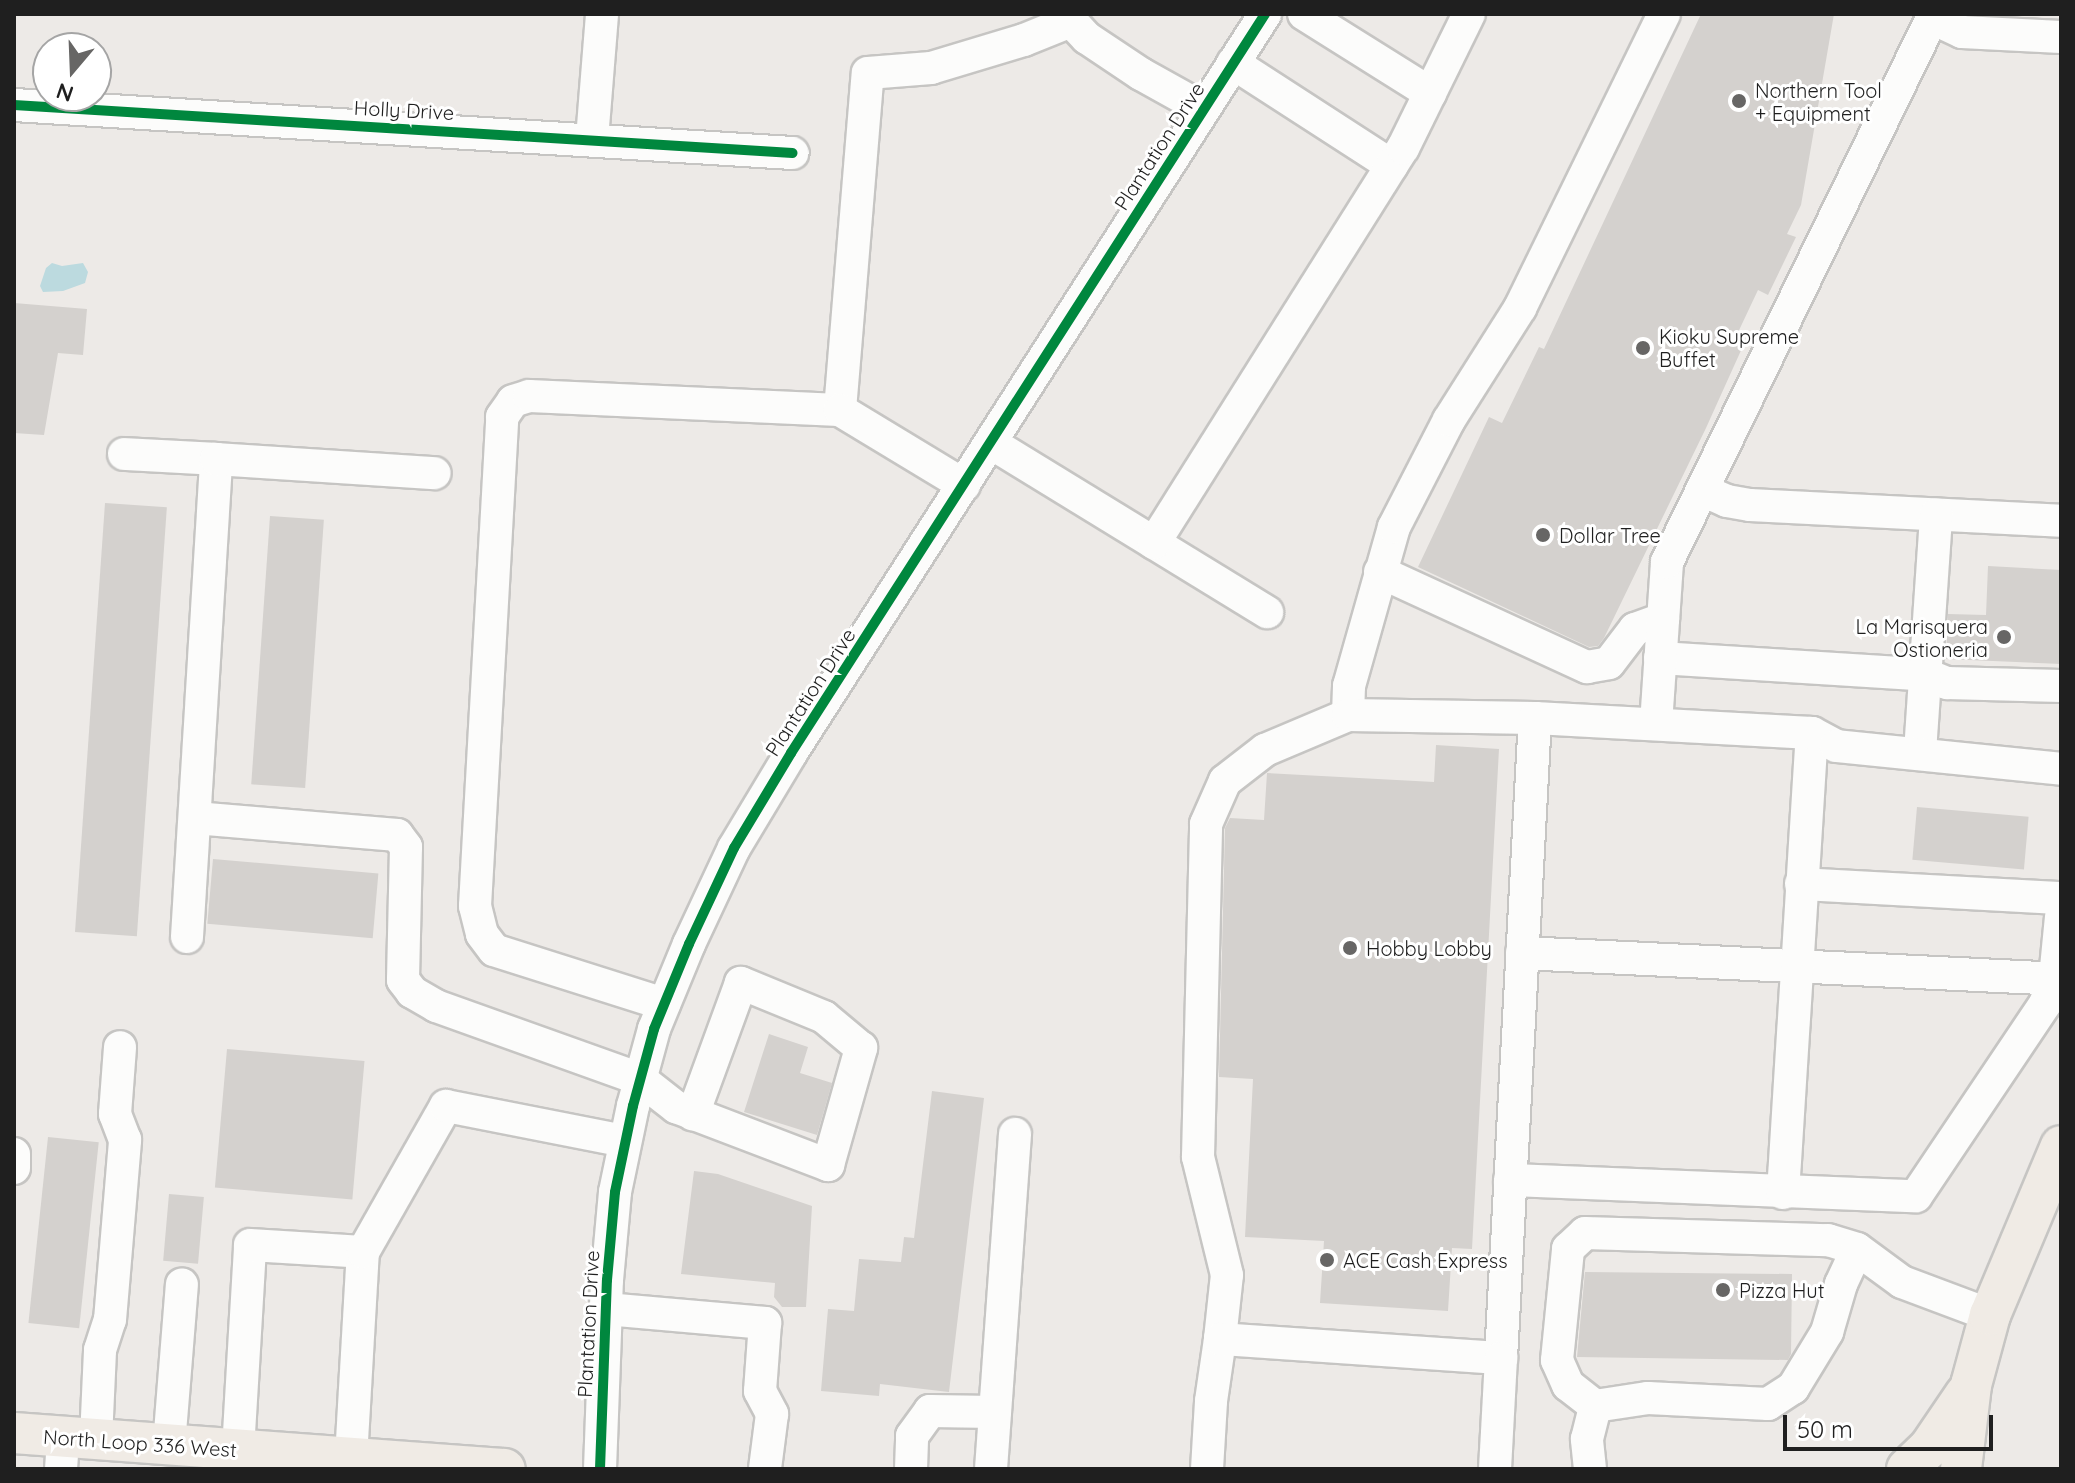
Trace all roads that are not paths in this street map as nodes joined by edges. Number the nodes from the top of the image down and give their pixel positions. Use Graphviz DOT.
graph roads {
  1 [pos="602,14"];
  2 [pos="1265,14"];
  3 [pos="1304,14"];
  4 [pos="1469,14"];
  5 [pos="1664,14"];
  6 [pos="1933,16"];
  7 [pos="1071,18"];
  8 [pos="2061,37"];
  9 [pos="1233,63"];
  10 [pos="1430,93"];
  11 [pos="14,105"];
  12 [pos="1204,109"];
  13 [pos="592,139"];
  14 [pos="793,153"];
  15 [pos="1392,166"];
  16 [pos="840,410"];
  17 [pos="991,443"];
  18 [pos="124,454"];
  19 [pos="216,459"];
  20 [pos="435,473"];
  21 [pos="964,485"];
  22 [pos="1702,490"];
  23 [pos="1936,515"];
  24 [pos="2061,521"];
  25 [pos="1154,543"];
  26 [pos="1380,572"];
  27 [pos="1267,612"];
  28 [pos="1663,619"];
  29 [pos="1660,658"];
  30 [pos="1927,675"];
  31 [pos="2061,686"];
  32 [pos="1348,715"];
  33 [pos="1535,718"];
  34 [pos="1656,724"];
  35 [pos="1812,733"];
  36 [pos="1920,752"];
  37 [pos="2061,769"];
  38 [pos="195,818"];
  39 [pos="1801,884"];
  40 [pos="2061,898"];
  41 [pos="2061,917"];
  42 [pos="187,937"];
  43 [pos="1522,953"];
  44 [pos="1795,964"];
  45 [pos="2058,979"];
  46 [pos="664,1004"];
  47 [pos="120,1047"];
  48 [pos="640,1079"];
  49 [pos="693,1114"];
  50 [pos="1015,1134"];
  51 [pos="625,1141"];
  52 [pos="2061,1146"];
  53 [pos="14,1154"];
  54 [pos="14,1168"];
  55 [pos="1510,1180"];
  56 [pos="1783,1193"];
  57 [pos="1857,1249"];
  58 [pos="363,1252"];
  59 [pos="182,1285"];
  60 [pos="606,1309"];
  61 [pos="1990,1315"];
  62 [pos="1220,1339"];
  63 [pos="1501,1358"];
  64 [pos="1971,1385"];
  65 [pos="1595,1406"];
  66 [pos="995,1412"];
  67 [pos="14,1433"];
  68 [pos="169,1445"];
  69 [pos="74,1448"];
  70 [pos="238,1450"];
  71 [pos="288,1461"];
  72 [pos="359,1462"];
  73 [pos="505,1469"];
  74 [pos="600,1469"];
  75 [pos="765,1469"];
  76 [pos="911,1469"];
  77 [pos="991,1469"];
  78 [pos="1207,1469"];
  79 [pos="1495,1469"];
  80 [pos="1590,1469"];
  81 [pos="1907,1469"];
  82 [pos="1961,1469"];
  1 -- 13 [label="street"];
  2 -- 9 [label="street, Plantation Drive"];
  3 -- 10 [label="street"];
  4 -- 10 [label="street"];
  5 -- 26 [label="street"];
  6 -- 8 [label="street"];
  6 -- 22 [label="street"];
  7 -- 12 [label="street"];
  7 -- 16 [label="street"];
  9 -- 12 [label="street, Plantation Drive"];
  9 -- 15 [label="street"];
  10 -- 15 [label="street"];
  11 -- 13 [label="street, Holly Drive"];
  12 -- 17 [label="street, Plantation Drive"];
  13 -- 14 [label="street, Holly Drive"];
  15 -- 25 [label="street"];
  16 -- 21 [label="street"];
  16 -- 46 [label="street"];
  17 -- 21 [label="street, Plantation Drive"];
  17 -- 25 [label="street"];
  18 -- 19 [label="street"];
  19 -- 20 [label="street"];
  19 -- 38 [label="street"];
  21 -- 46 [label="street, Plantation Drive"];
  22 -- 23 [label="street"];
  22 -- 28 [label="street"];
  23 -- 24 [label="street"];
  23 -- 30 [label="street"];
  25 -- 27 [label="street"];
  26 -- 28 [label="street"];
  26 -- 32 [label="street"];
  28 -- 29 [label="street"];
  29 -- 30 [label="street"];
  29 -- 34 [label="street"];
  30 -- 31 [label="street"];
  30 -- 36 [label="street"];
  32 -- 33 [label="street"];
  32 -- 62 [label="street"];
  33 -- 34 [label="street"];
  33 -- 43 [label="street"];
  34 -- 35 [label="street"];
  35 -- 36 [label="street"];
  35 -- 39 [label="street"];
  36 -- 37 [label="street"];
  38 -- 42 [label="street"];
  38 -- 48 [label="street"];
  39 -- 40 [label="street"];
  39 -- 44 [label="street"];
  41 -- 45 [label="street"];
  43 -- 44 [label="street"];
  43 -- 55 [label="street"];
  44 -- 45 [label="street"];
  44 -- 56 [label="street"];
  45 -- 56 [label="street"];
  46 -- 48 [label="street, Plantation Drive"];
  47 -- 69 [label="street"];
  48 -- 49 [label="street"];
  48 -- 51 [label="street, Plantation Drive"];
  49 -- 49 [label="street"];
  50 -- 66 [label="street"];
  51 -- 58 [label="street"];
  51 -- 60 [label="street, Plantation Drive"];
  52 -- 61 [label="main road"];
  53 -- 54 [label="street"];
  55 -- 56 [label="street"];
  55 -- 63 [label="street"];
  57 -- 61 [label="street"];
  57 -- 65 [label="street"];
  57 -- 65 [label="street"];
  58 -- 70 [label="street"];
  58 -- 72 [label="street"];
  59 -- 68 [label="street"];
  60 -- 74 [label="street, Plantation Drive"];
  60 -- 75 [label="street"];
  61 -- 64 [label="main road"];
  62 -- 63 [label="street"];
  62 -- 78 [label="street"];
  63 -- 79 [label="street"];
  64 -- 81 [label="main road"];
  64 -- 82 [label="main road"];
  65 -- 80 [label="street"];
  66 -- 76 [label="street"];
  66 -- 77 [label="street"];
  67 -- 69 [label="main road, North Loop 336 West"];
  68 -- 69 [label="main road, North Loop 336 West"];
  68 -- 70 [label="main road, North Loop 336 West"];
  70 -- 71 [label="main road, North Loop 336 West"];
  71 -- 72 [label="main road, North Loop 336 West"];
  72 -- 73 [label="main road, North Loop 336 West"];
}
